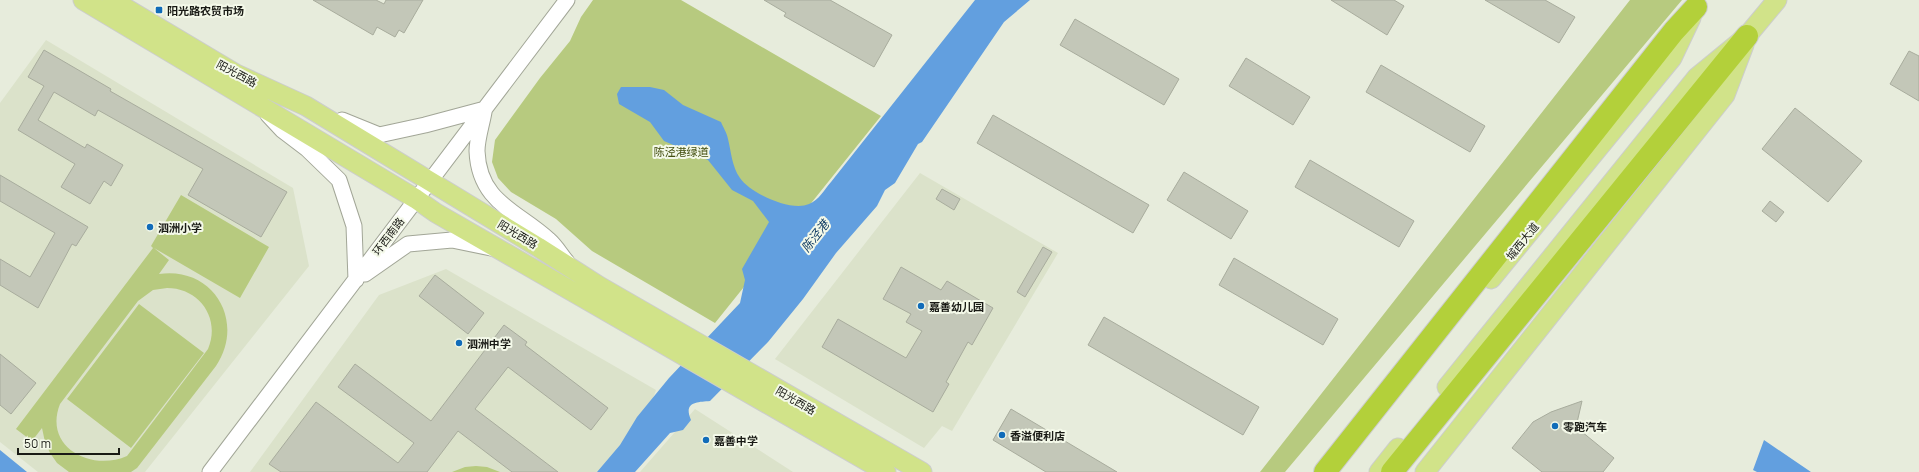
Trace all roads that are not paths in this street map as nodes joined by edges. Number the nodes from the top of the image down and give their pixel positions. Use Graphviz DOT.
graph roads {
  1 [pos="83,0"];
  2 [pos="112,0"];
  3 [pos="566,0"];
  4 [pos="1777,0"];
  5 [pos="1699,4"];
  6 [pos="1747,36"];
  7 [pos="256,102"];
  8 [pos="306,106"];
  9 [pos="485,109"];
  10 [pos="429,181"];
  11 [pos="416,199"];
  12 [pos="501,250"];
  13 [pos="572,268"];
  14 [pos="356,280"];
  15 [pos="685,346"];
  16 [pos="743,379"];
  17 [pos="210,472"];
  18 [pos="886,472"];
  19 [pos="922,472"];
  20 [pos="1325,472"];
  21 [pos="1328,472"];
  22 [pos="1379,472"];
  23 [pos="1392,472"];
  24 [pos="1425,472"];
  1 -- 7 [label="main road, 阳光西路"];
  2 -- 8 [label="main road, 阳光西路"];
  3 -- 9 [label="street, 环西南路"];
  4 -- 6 [label="main road"];
  5 -- 20 [label="highway"];
  5 -- 21 [label="main road, 城西大道"];
  6 -- 22 [label="main road"];
  6 -- 23 [label="highway"];
  6 -- 24 [label="main road"];
  7 -- 11 [label="main road, 阳光西路"];
  7 -- 14 [label="street"];
  8 -- 9 [label="street"];
  8 -- 10 [label="main road, 阳光西路"];
  9 -- 10 [label="street, 环西南路"];
  9 -- 13 [label="street"];
  10 -- 11 [label="street, 环西南路"];
  10 -- 13 [label="main road, 阳光西路"];
  11 -- 12 [label="main road, 阳光西路"];
  11 -- 14 [label="street, 环西南路"];
  12 -- 14 [label="street"];
  12 -- 15 [label="main road, 阳光西路"];
  13 -- 15 [label="main road, 阳光西路"];
  14 -- 17 [label="street, 环西南路"];
  15 -- 16 [label="main road, 阳光西路"];
  16 -- 18 [label="main road"];
  16 -- 19 [label="main road, 阳光西路"];
}
